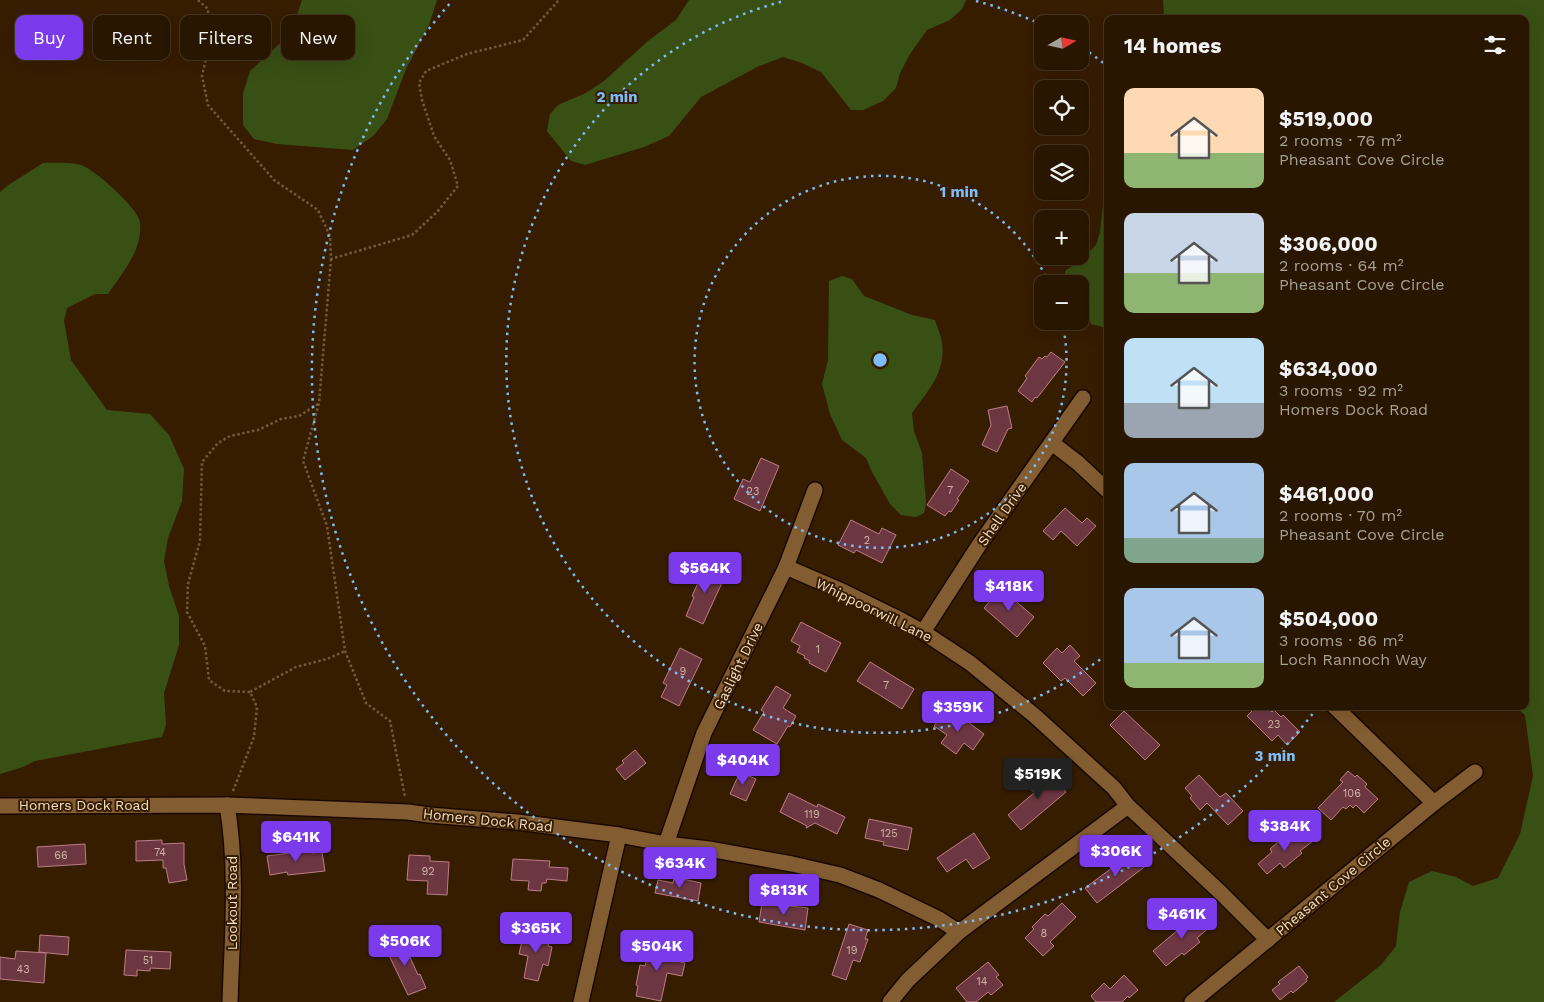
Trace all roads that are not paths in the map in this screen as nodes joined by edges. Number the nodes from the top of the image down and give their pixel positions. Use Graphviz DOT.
graph roads {
  1 [pos="1083,398"];
  2 [pos="1052,443"];
  3 [pos="1104,487"];
  4 [pos="815,490"];
  5 [pos="786,567"];
  6 [pos="923,632"];
  7 [pos="1338,710"];
  8 [pos="1476,772"];
  9 [pos="1434,803"];
  10 [pos="227,805"];
  11 [pos="0,806"];
  12 [pos="1128,806"];
  13 [pos="618,835"];
  14 [pos="666,844"];
  15 [pos="959,932"];
  16 [pos="1268,940"];
  17 [pos="230,1002"];
  18 [pos="581,1002"];
  19 [pos="890,1002"];
  20 [pos="1192,1002"];
  1 -- 2 [label="street, Shell Drive"];
  2 -- 3 [label="street"];
  2 -- 6 [label="street, Shell Drive"];
  4 -- 5 [label="street, Gaslight Drive"];
  5 -- 6 [label="street, Whippoorwill Lane"];
  5 -- 14 [label="street, Gaslight Drive"];
  6 -- 12 [label="street, Whippoorwill Lane"];
  7 -- 9 [label="street"];
  8 -- 9 [label="street, Pheasant Cove Circle"];
  9 -- 16 [label="street, Pheasant Cove Circle"];
  10 -- 11 [label="street, Homers Dock Road"];
  10 -- 13 [label="street, Homers Dock Road"];
  10 -- 17 [label="street, Lookout Road"];
  12 -- 15 [label="street"];
  12 -- 16 [label="street, Whippoorwill Lane"];
  13 -- 14 [label="street, Homers Dock Road"];
  13 -- 18 [label="street"];
  14 -- 15 [label="street, Homers Dock Road"];
  15 -- 19 [label="street"];
  16 -- 20 [label="street, Pheasant Cove Circle"];
}
